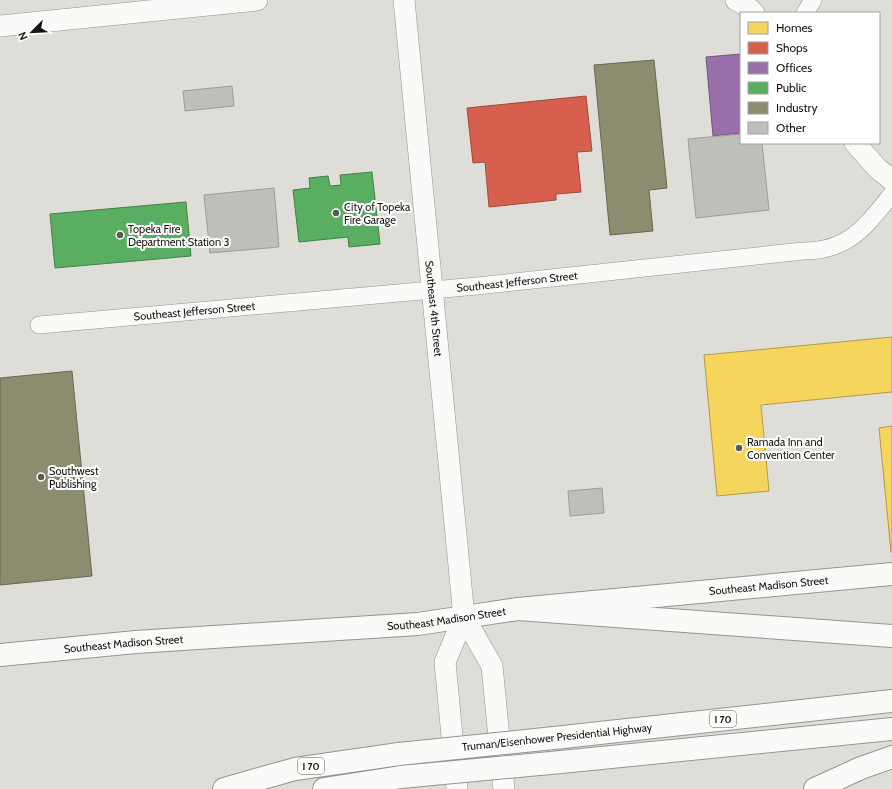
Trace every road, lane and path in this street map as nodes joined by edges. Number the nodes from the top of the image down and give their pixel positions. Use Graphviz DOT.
graph roads {
  1 [pos="257,0"];
  2 [pos="404,0"];
  3 [pos="736,0"];
  4 [pos="813,0"];
  5 [pos="753,12"];
  6 [pos="806,12"];
  7 [pos="0,26"];
  8 [pos="856,144"];
  9 [pos="892,180"];
  10 [pos="892,194"];
  11 [pos="433,290"];
  12 [pos="39,325"];
  13 [pos="892,574"];
  14 [pos="518,609"];
  15 [pos="464,617"];
  16 [pos="892,636"];
  17 [pos="0,655"];
  18 [pos="892,701"];
  19 [pos="892,729"];
  20 [pos="892,757"];
  21 [pos="224,789"];
  22 [pos="324,789"];
  23 [pos="457,789"];
  24 [pos="504,789"];
  25 [pos="815,789"];
  1 -- 7 [label="street"];
  2 -- 11 [label="street, Southeast 4th Street"];
  3 -- 5 [label="street"];
  4 -- 6 [label="street"];
  8 -- 9 [label="street"];
  10 -- 11 [label="street, Southeast Jefferson Street"];
  11 -- 12 [label="street, Southeast Jefferson Street"];
  11 -- 15 [label="street, Southeast 4th Street"];
  13 -- 14 [label="main road, Southeast Madison Street"];
  14 -- 15 [label="main road, Southeast Madison Street"];
  14 -- 16 [label="main road"];
  15 -- 17 [label="main road, Southeast Madison Street"];
  15 -- 23 [label="street, Southeast 4th Street"];
  15 -- 24 [label="street, Southeast 4th Street"];
  18 -- 21 [label="main road, Truman/Eisenhower Presidential Highway / I 70, bridge"];
  19 -- 22 [label="main road, I 70, bridge"];
  20 -- 25 [label="main road"];
}
